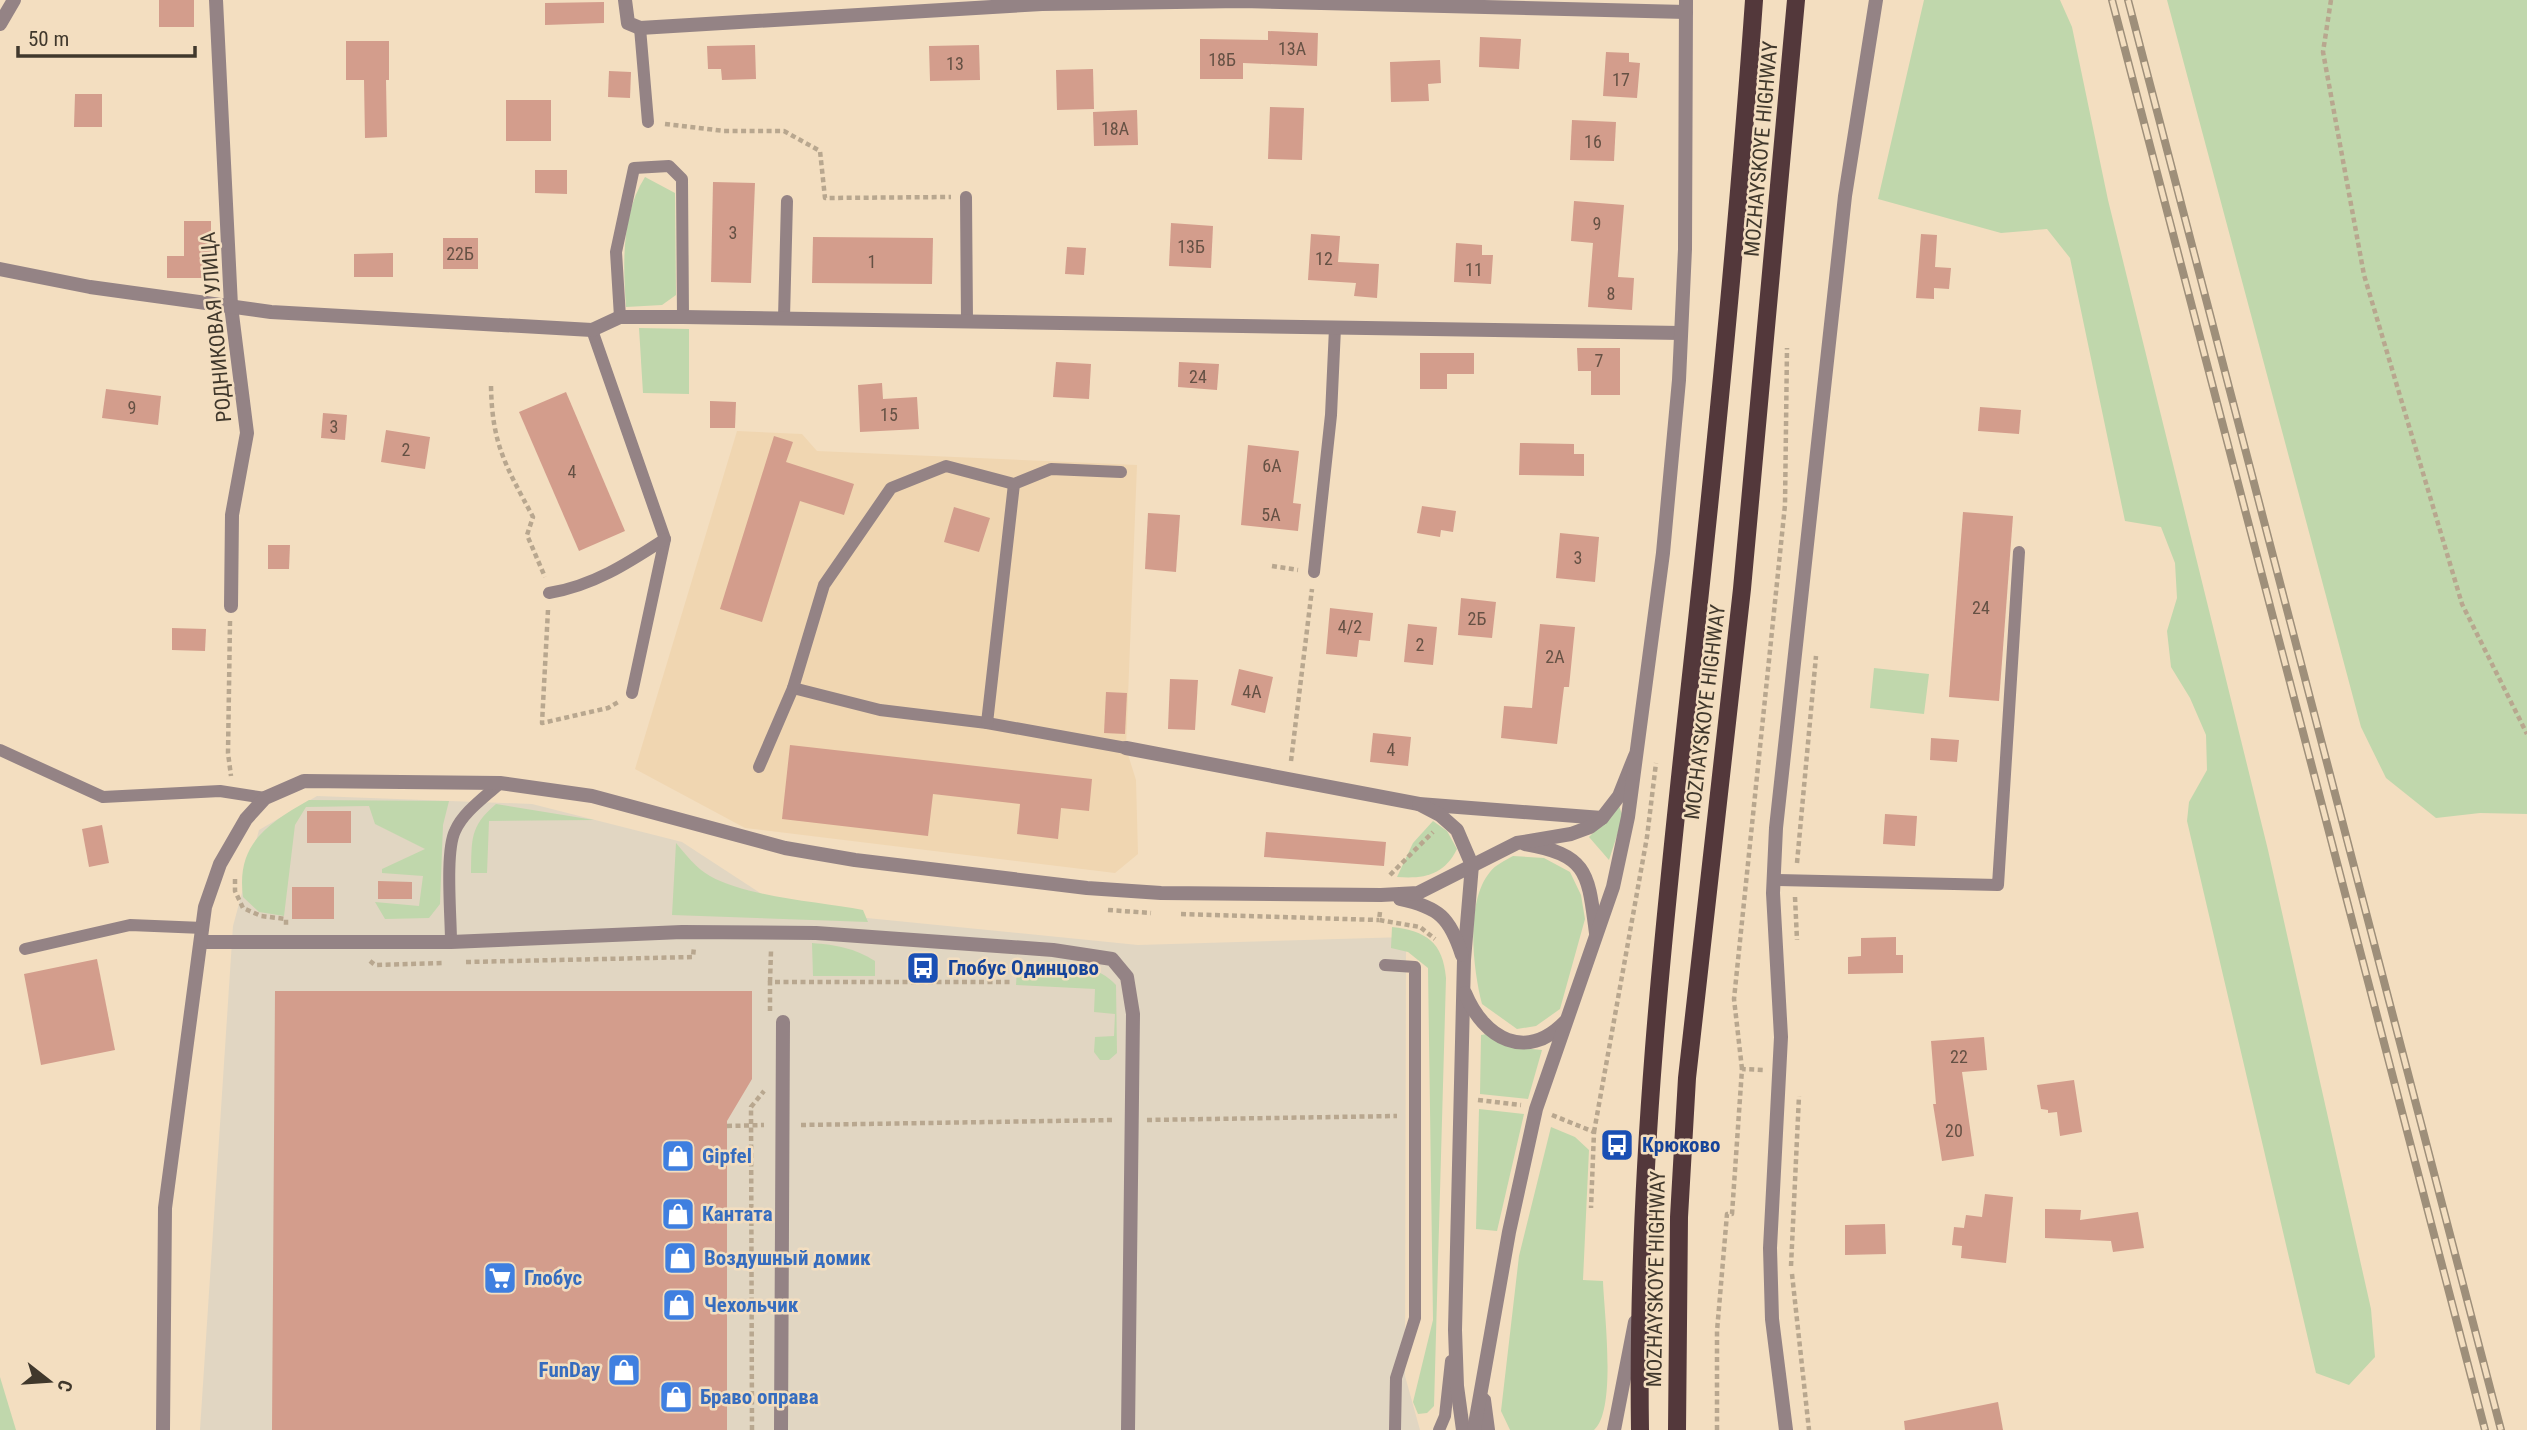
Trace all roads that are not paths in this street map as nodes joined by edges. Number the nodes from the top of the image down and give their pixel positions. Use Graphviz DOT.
graph roads {
  1 [pos="14,0"];
  2 [pos="216,0"];
  3 [pos="625,0"];
  4 [pos="1754,0"];
  5 [pos="1796,0"];
  6 [pos="1876,0"];
  7 [pos="1686,6"];
  8 [pos="0,24"];
  9 [pos="640,28"];
  10 [pos="649,122"];
  11 [pos="966,197"];
  12 [pos="788,201"];
  13 [pos="0,269"];
  14 [pos="231,306"];
  15 [pos="620,317"];
  16 [pos="683,317"];
  17 [pos="784,318"];
  18 [pos="967,321"];
  19 [pos="1335,328"];
  20 [pos="592,330"];
  21 [pos="1681,333"];
  22 [pos="1121,472"];
  23 [pos="1014,484"];
  24 [pos="665,539"];
  25 [pos="2019,552"];
  26 [pos="1314,572"];
  27 [pos="550,593"];
  28 [pos="231,606"];
  29 [pos="793,688"];
  30 [pos="632,693"];
  31 [pos="987,723"];
  32 [pos="1126,748"];
  33 [pos="0,750"];
  34 [pos="1635,756"];
  35 [pos="759,767"];
  36 [pos="500,783"];
  37 [pos="265,798"];
  38 [pos="1419,804"];
  39 [pos="1602,818"];
  40 [pos="1517,843"];
  41 [pos="1472,865"];
  42 [pos="1774,880"];
  43 [pos="1381,895"];
  44 [pos="202,935"];
  45 [pos="1597,938"];
  46 [pos="451,942"];
  47 [pos="25,950"];
  48 [pos="1464,960"];
  49 [pos="1385,965"];
  50 [pos="1463,989"];
  51 [pos="1568,1019"];
  52 [pos="783,1021"];
  53 [pos="1640,1293"];
  54 [pos="1455,1330"];
  55 [pos="1482,1385"];
  56 [pos="1679,1425"];
  57 [pos="163,1430"];
  58 [pos="781,1430"];
  59 [pos="1128,1430"];
  60 [pos="1395,1430"];
  61 [pos="1442,1430"];
  62 [pos="1463,1430"];
  63 [pos="1474,1430"];
  64 [pos="1488,1430"];
  65 [pos="1614,1430"];
  66 [pos="1640,1430"];
  67 [pos="1786,1430"];
  1 -- 8 [label="street"];
  2 -- 14 [label="street, РОДНИКОВАЯ УЛИЦА"];
  3 -- 9 [label="street"];
  4 -- 53 [label="main road, MOZHAYSKOYE HIGHWAY"];
  5 -- 56 [label="main road, MOZHAYSKOYE HIGHWAY"];
  6 -- 42 [label="street"];
  7 -- 9 [label="street"];
  7 -- 21 [label="street"];
  9 -- 10 [label="lane"];
  11 -- 18 [label="lane"];
  12 -- 17 [label="lane"];
  13 -- 14 [label="street"];
  14 -- 20 [label="street"];
  14 -- 28 [label="street, РОДНИКОВАЯ УЛИЦА"];
  15 -- 16 [label="street"];
  15 -- 16 [label="lane"];
  15 -- 20 [label="street"];
  16 -- 17 [label="street"];
  17 -- 18 [label="street"];
  18 -- 19 [label="street"];
  19 -- 21 [label="street"];
  19 -- 26 [label="lane"];
  20 -- 24 [label="lane"];
  21 -- 34 [label="street"];
  22 -- 23 [label="lane"];
  23 -- 29 [label="lane"];
  23 -- 31 [label="lane"];
  24 -- 27 [label="lane"];
  24 -- 30 [label="lane"];
  25 -- 42 [label="lane"];
  29 -- 31 [label="lane"];
  29 -- 35 [label="lane"];
  31 -- 32 [label="lane"];
  32 -- 38 [label="street"];
  33 -- 37 [label="lane"];
  34 -- 39 [label="street"];
  34 -- 45 [label="street"];
  36 -- 37 [label="street"];
  36 -- 43 [label="street"];
  36 -- 46 [label="lane"];
  37 -- 44 [label="street"];
  38 -- 39 [label="street"];
  38 -- 41 [label="street"];
  39 -- 40 [label="street"];
  40 -- 41 [label="street"];
  40 -- 45 [label="street"];
  41 -- 43 [label="street"];
  41 -- 48 [label="street"];
  42 -- 67 [label="street"];
  43 -- 48 [label="street"];
  44 -- 46 [label="street"];
  44 -- 47 [label="lane"];
  44 -- 57 [label="street"];
  45 -- 51 [label="street"];
  46 -- 59 [label="street"];
  48 -- 50 [label="street"];
  49 -- 60 [label="lane"];
  50 -- 51 [label="street"];
  50 -- 54 [label="street"];
  51 -- 55 [label="street"];
  52 -- 58 [label="street"];
  53 -- 65 [label="street"];
  53 -- 66 [label="main road, MOZHAYSKOYE HIGHWAY"];
  54 -- 61 [label="lane"];
  54 -- 62 [label="street"];
  55 -- 63 [label="street"];
  55 -- 64 [label="street"];
}
